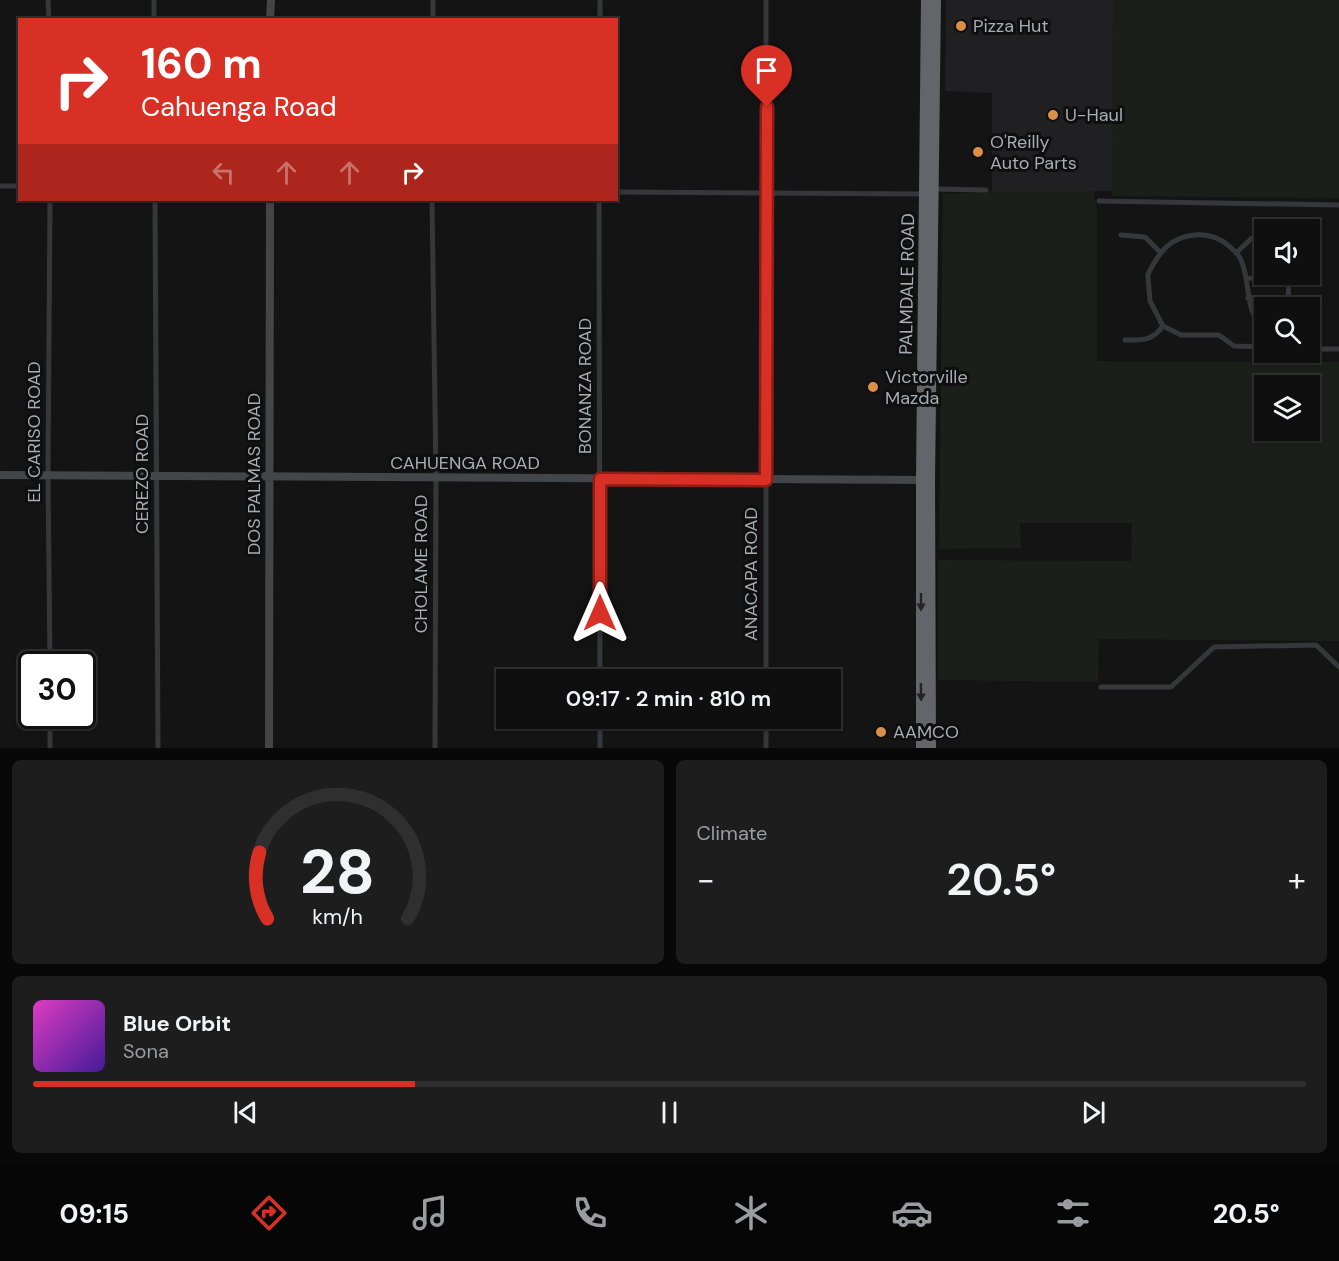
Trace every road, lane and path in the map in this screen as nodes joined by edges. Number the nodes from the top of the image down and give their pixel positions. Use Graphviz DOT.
graph roads {
  1 [pos="48,0"];
  2 [pos="154,0"];
  3 [pos="271,0"];
  4 [pos="433,0"];
  5 [pos="600,0"];
  6 [pos="766,0"];
  7 [pos="926,0"];
  8 [pos="936,0"];
  9 [pos="49,18"];
  10 [pos="154,18"];
  11 [pos="270,18"];
  12 [pos="433,18"];
  13 [pos="600,18"];
  14 [pos="0,186"];
  15 [pos="18,186"];
  16 [pos="986,190"];
  17 [pos="929,191"];
  18 [pos="618,192"];
  19 [pos="767,193"];
  20 [pos="50,201"];
  21 [pos="155,201"];
  22 [pos="270,201"];
  23 [pos="432,201"];
  24 [pos="599,201"];
  25 [pos="1099,201"];
  26 [pos="1339,204"];
  27 [pos="1121,235"];
  28 [pos="1254,238"];
  29 [pos="1160,252"];
  30 [pos="1236,253"];
  31 [pos="1246,278"];
  32 [pos="1248,298"];
  33 [pos="1254,311"];
  34 [pos="1163,326"];
  35 [pos="1125,340"];
  36 [pos="1254,347"];
  37 [pos="1320,349"];
  38 [pos="1339,349"];
  39 [pos="0,475"];
  40 [pos="48,476"];
  41 [pos="157,477"];
  42 [pos="270,477"];
  43 [pos="436,478"];
  44 [pos="600,479"];
  45 [pos="766,480"];
  46 [pos="926,480"];
  47 [pos="50,651"];
  48 [pos="1339,667"];
  49 [pos="600,669"];
  50 [pos="766,669"];
  51 [pos="1101,687"];
  52 [pos="50,729"];
  53 [pos="600,729"];
  54 [pos="766,729"];
  55 [pos="50,748"];
  56 [pos="158,748"];
  57 [pos="269,748"];
  58 [pos="435,748"];
  59 [pos="600,748"];
  60 [pos="766,748"];
  61 [pos="921,748"];
  62 [pos="931,748"];
  1 -- 9 [label="street"];
  2 -- 10 [label="street"];
  3 -- 11 [label="street"];
  4 -- 12 [label="street"];
  5 -- 13 [label="street"];
  6 -- 19 [label="street, ANACAPA ROAD"];
  7 -- 17 [label="highway, PALMDALE ROAD"];
  8 -- 17 [label="highway, PALMDALE ROAD"];
  14 -- 15 [label="street"];
  16 -- 17 [label="street"];
  17 -- 19 [label="street"];
  17 -- 46 [label="highway, PALMDALE ROAD"];
  18 -- 19 [label="street"];
  19 -- 45 [label="street, ANACAPA ROAD"];
  20 -- 40 [label="street, EL CARISO ROAD"];
  21 -- 41 [label="street, CEREZO ROAD"];
  22 -- 42 [label="street, DOS PALMAS ROAD"];
  23 -- 43 [label="street, CHOLAME ROAD"];
  24 -- 44 [label="street, BONANZA ROAD"];
  25 -- 26 [label="street"];
  27 -- 29 [label="street"];
  28 -- 30 [label="street"];
  29 -- 30 [label="street"];
  29 -- 34 [label="street"];
  30 -- 31 [label="street"];
  31 -- 32 [label="street"];
  31 -- 32 [label="street"];
  32 -- 33 [label="street"];
  34 -- 35 [label="street"];
  34 -- 36 [label="street"];
  37 -- 38 [label="street"];
  39 -- 40 [label="street, CAHUENGA ROAD"];
  40 -- 41 [label="street, CAHUENGA ROAD"];
  40 -- 47 [label="street, EL CARISO ROAD"];
  41 -- 42 [label="street, CAHUENGA ROAD"];
  41 -- 56 [label="street, CEREZO ROAD"];
  42 -- 43 [label="street, CAHUENGA ROAD"];
  42 -- 57 [label="street, DOS PALMAS ROAD"];
  43 -- 44 [label="street, CAHUENGA ROAD"];
  43 -- 58 [label="street, CHOLAME ROAD"];
  44 -- 45 [label="street, CAHUENGA ROAD"];
  44 -- 49 [label="street, BONANZA ROAD"];
  45 -- 46 [label="street, CAHUENGA ROAD"];
  45 -- 50 [label="street, ANACAPA ROAD"];
  46 -- 61 [label="highway, PALMDALE ROAD, one-way"];
  46 -- 62 [label="highway, PALMDALE ROAD"];
  48 -- 51 [label="street"];
  52 -- 55 [label="street"];
  53 -- 59 [label="street"];
  54 -- 60 [label="street"];
}
